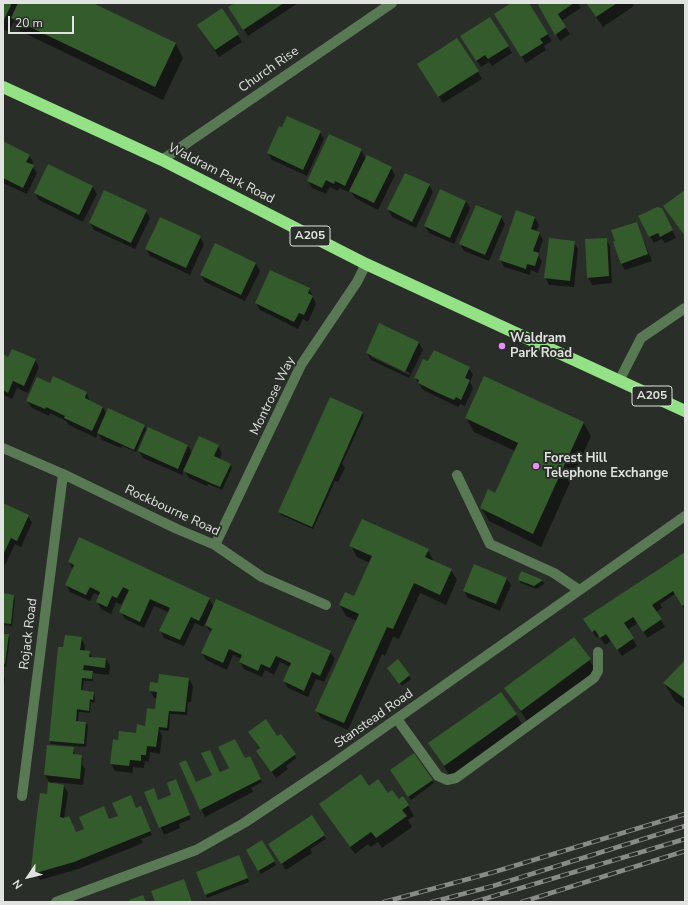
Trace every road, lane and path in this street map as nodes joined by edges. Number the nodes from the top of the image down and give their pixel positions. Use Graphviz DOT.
graph roads {
  1 [pos="392,3"];
  2 [pos="3,87"];
  3 [pos="162,160"];
  4 [pos="366,264"];
  5 [pos="685,308"];
  6 [pos="619,381"];
  7 [pos="685,411"];
  8 [pos="3,448"];
  9 [pos="63,474"];
  10 [pos="457,475"];
  11 [pos="685,516"];
  12 [pos="215,545"];
  13 [pos="579,590"];
  14 [pos="326,605"];
  15 [pos="598,652"];
  16 [pos="397,719"];
  17 [pos="22,796"];
  18 [pos="56,902"];
  1 -- 3 [label="street, Church Rise"];
  2 -- 3 [label="highway, Waldram Park Road / A205"];
  3 -- 4 [label="highway, Waldram Park Road / A205"];
  4 -- 6 [label="highway, Waldram Park Road / A205"];
  4 -- 12 [label="street, Montrose Way"];
  5 -- 6 [label="street"];
  6 -- 7 [label="highway, Waldram Park Road / A205"];
  8 -- 9 [label="street, Rockbourne Road"];
  9 -- 12 [label="street, Rockbourne Road"];
  9 -- 17 [label="street, Rojack Road"];
  10 -- 13 [label="street"];
  11 -- 13 [label="street, Stanstead Road"];
  12 -- 14 [label="street, Rockbourne Road"];
  13 -- 16 [label="street, Stanstead Road"];
  15 -- 16 [label="street"];
  16 -- 18 [label="street, Stanstead Road"];
}
